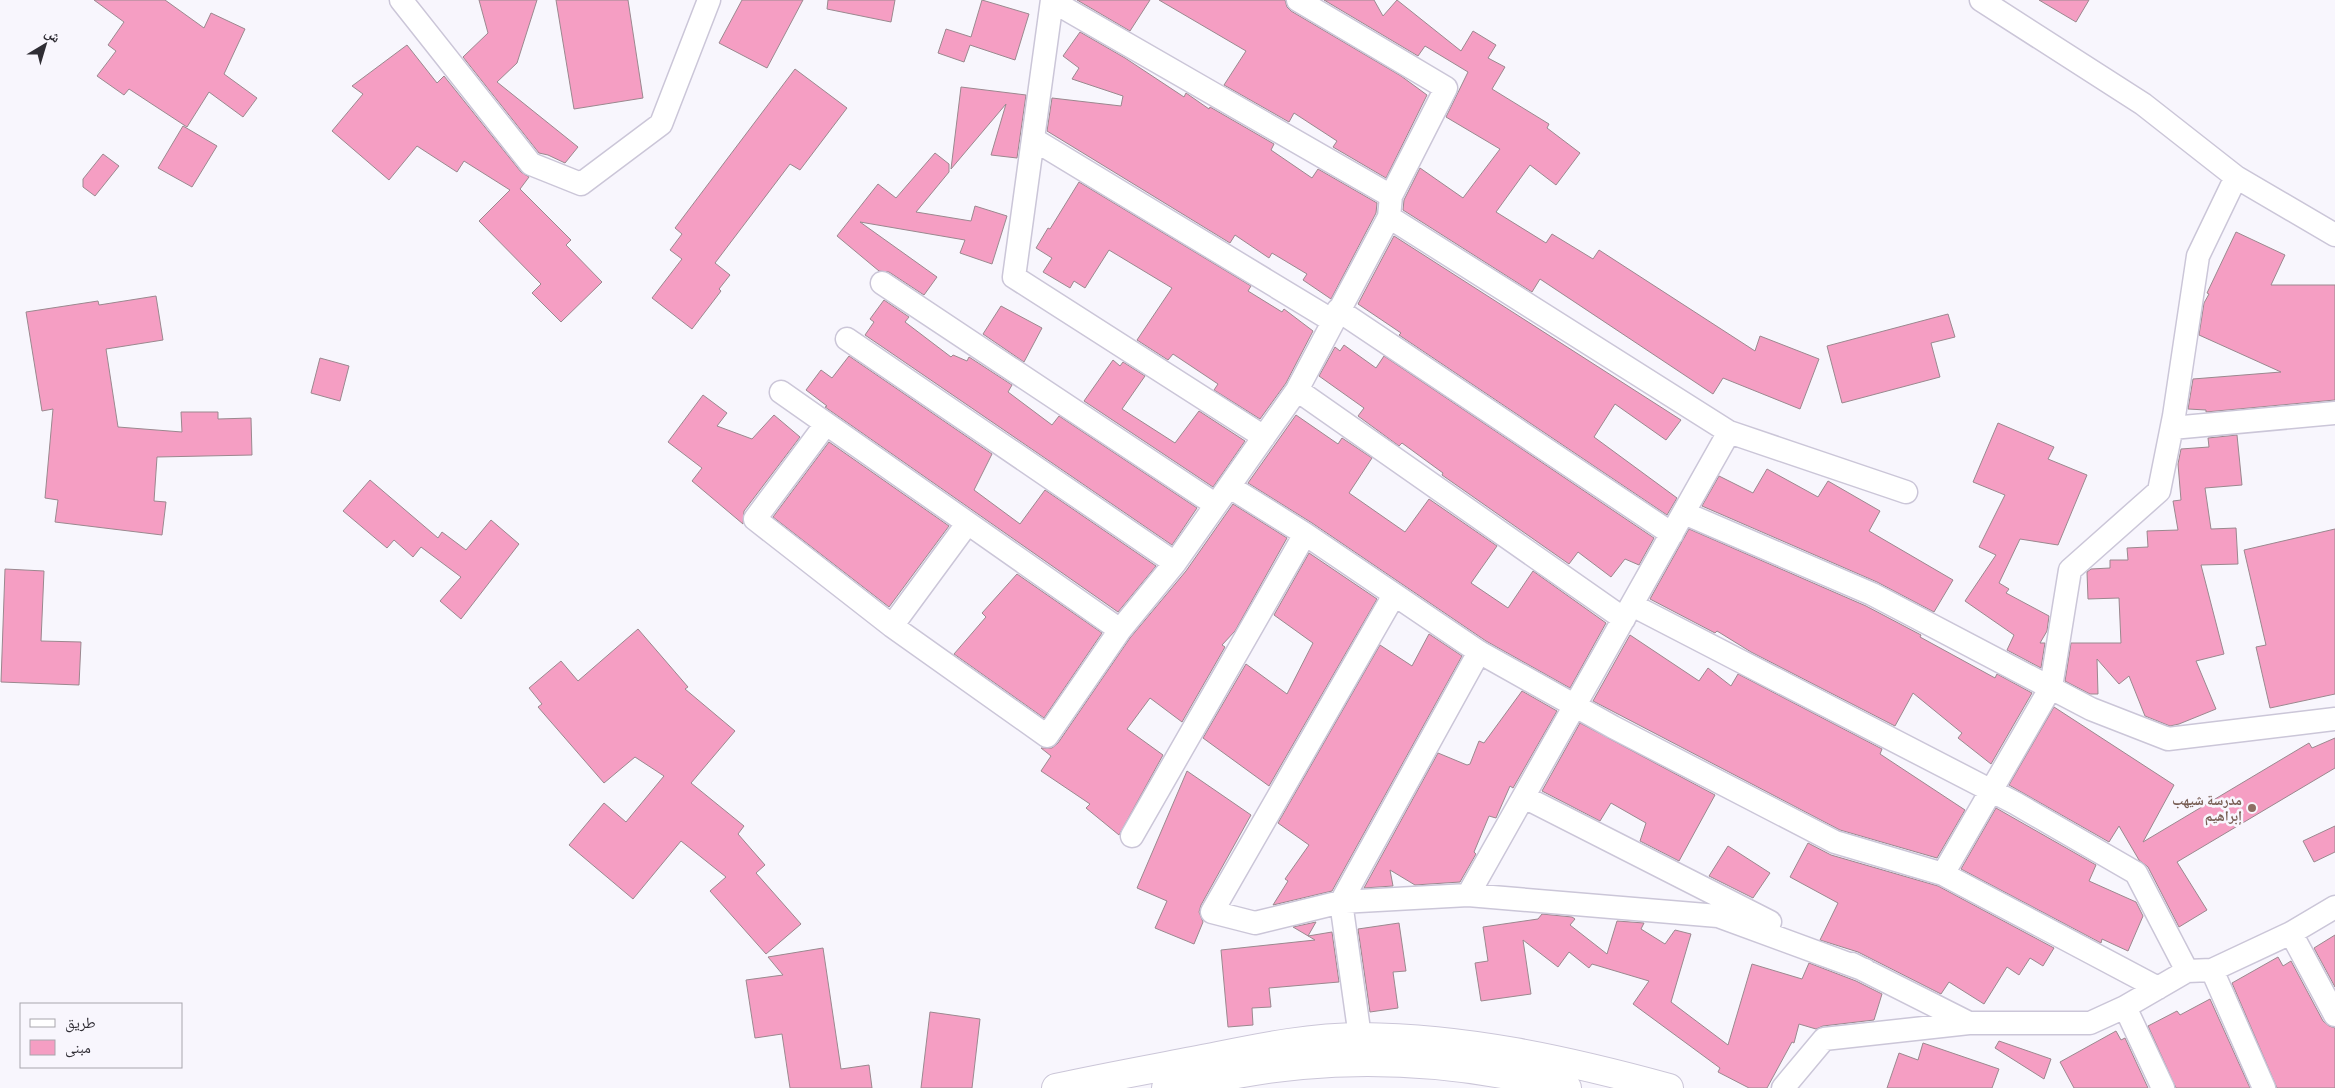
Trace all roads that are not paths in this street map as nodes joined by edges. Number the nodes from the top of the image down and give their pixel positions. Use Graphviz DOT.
graph roads {
  1 [pos="401,0"];
  2 [pos="709,0"];
  3 [pos="1298,0"];
  4 [pos="1981,0"];
  5 [pos="1052,1"];
  6 [pos="1033,139"];
  7 [pos="2236,177"];
  8 [pos="1390,206"];
  9 [pos="2335,235"];
  10 [pos="882,283"];
  11 [pos="1336,315"];
  12 [pos="847,340"];
  13 [pos="1297,390"];
  14 [pos="781,392"];
  15 [pos="2335,413"];
  16 [pos="826,424"];
  17 [pos="2172,428"];
  18 [pos="1729,432"];
  19 [pos="1264,437"];
  20 [pos="1230,487"];
  21 [pos="1906,492"];
  22 [pos="1216,505"];
  23 [pos="1684,513"];
  24 [pos="966,524"];
  25 [pos="1305,534"];
  26 [pos="1672,534"];
  27 [pos="1175,563"];
  28 [pos="1394,595"];
  29 [pos="1628,612"];
  30 [pos="892,626"];
  31 [pos="1120,630"];
  32 [pos="1479,652"];
  33 [pos="2051,687"];
  34 [pos="1575,706"];
  35 [pos="2335,720"];
  36 [pos="1991,791"];
  37 [pos="1524,797"];
  38 [pos="1132,836"];
  39 [pos="1942,874"];
  40 [pos="1468,895"];
  41 [pos="1341,902"];
  42 [pos="2335,907"];
  43 [pos="2291,933"];
  44 [pos="1865,970"];
  45 [pos="2212,970"];
  46 [pos="2187,971"];
  47 [pos="2158,988"];
  48 [pos="2125,1007"];
  49 [pos="2335,1015"];
  50 [pos="1969,1023"];
  51 [pos="1360,1037"];
  52 [pos="1056,1088"];
  53 [pos="1166,1088"];
  54 [pos="1567,1088"];
  55 [pos="1669,1088"];
  56 [pos="1783,1088"];
  57 [pos="2163,1088"];
  58 [pos="2264,1088"];
  1 -- 2 [label="street"];
  3 -- 8 [label="street"];
  4 -- 7 [label="street"];
  5 -- 6 [label="street"];
  5 -- 8 [label="street"];
  6 -- 11 [label="street"];
  6 -- 19 [label="street"];
  7 -- 9 [label="street"];
  7 -- 17 [label="street"];
  8 -- 11 [label="street"];
  8 -- 18 [label="street"];
  10 -- 22 [label="street"];
  11 -- 13 [label="street"];
  11 -- 26 [label="street"];
  12 -- 27 [label="street"];
  13 -- 19 [label="street"];
  13 -- 29 [label="street"];
  14 -- 16 [label="street"];
  15 -- 17 [label="street"];
  16 -- 24 [label="street"];
  16 -- 30 [label="street"];
  17 -- 33 [label="street"];
  18 -- 21 [label="street"];
  18 -- 23 [label="street"];
  19 -- 20 [label="street"];
  20 -- 22 [label="street"];
  20 -- 25 [label="street"];
  22 -- 27 [label="street"];
  23 -- 26 [label="street"];
  23 -- 33 [label="street"];
  24 -- 30 [label="street"];
  24 -- 31 [label="street"];
  25 -- 28 [label="street"];
  25 -- 38 [label="street"];
  26 -- 29 [label="street"];
  27 -- 31 [label="street"];
  28 -- 32 [label="street"];
  28 -- 41 [label="street"];
  29 -- 34 [label="street"];
  29 -- 36 [label="street"];
  30 -- 31 [label="street"];
  32 -- 34 [label="street"];
  32 -- 41 [label="street"];
  33 -- 35 [label="street"];
  33 -- 36 [label="street"];
  34 -- 37 [label="street"];
  34 -- 39 [label="street"];
  36 -- 39 [label="street"];
  36 -- 46 [label="street"];
  37 -- 40 [label="street"];
  37 -- 44 [label="street"];
  39 -- 47 [label="street"];
  40 -- 41 [label="street"];
  40 -- 44 [label="street"];
  41 -- 51 [label="street"];
  42 -- 43 [label="street"];
  43 -- 45 [label="street"];
  43 -- 49 [label="street"];
  44 -- 50 [label="street"];
  45 -- 46 [label="street"];
  45 -- 58 [label="street"];
  46 -- 47 [label="street"];
  47 -- 48 [label="street"];
  48 -- 50 [label="street"];
  48 -- 57 [label="street"];
  50 -- 56 [label="street"];
  51 -- 52 [label="street"];
  51 -- 55 [label="street"];
  53 -- 54 [label="street"];
}
